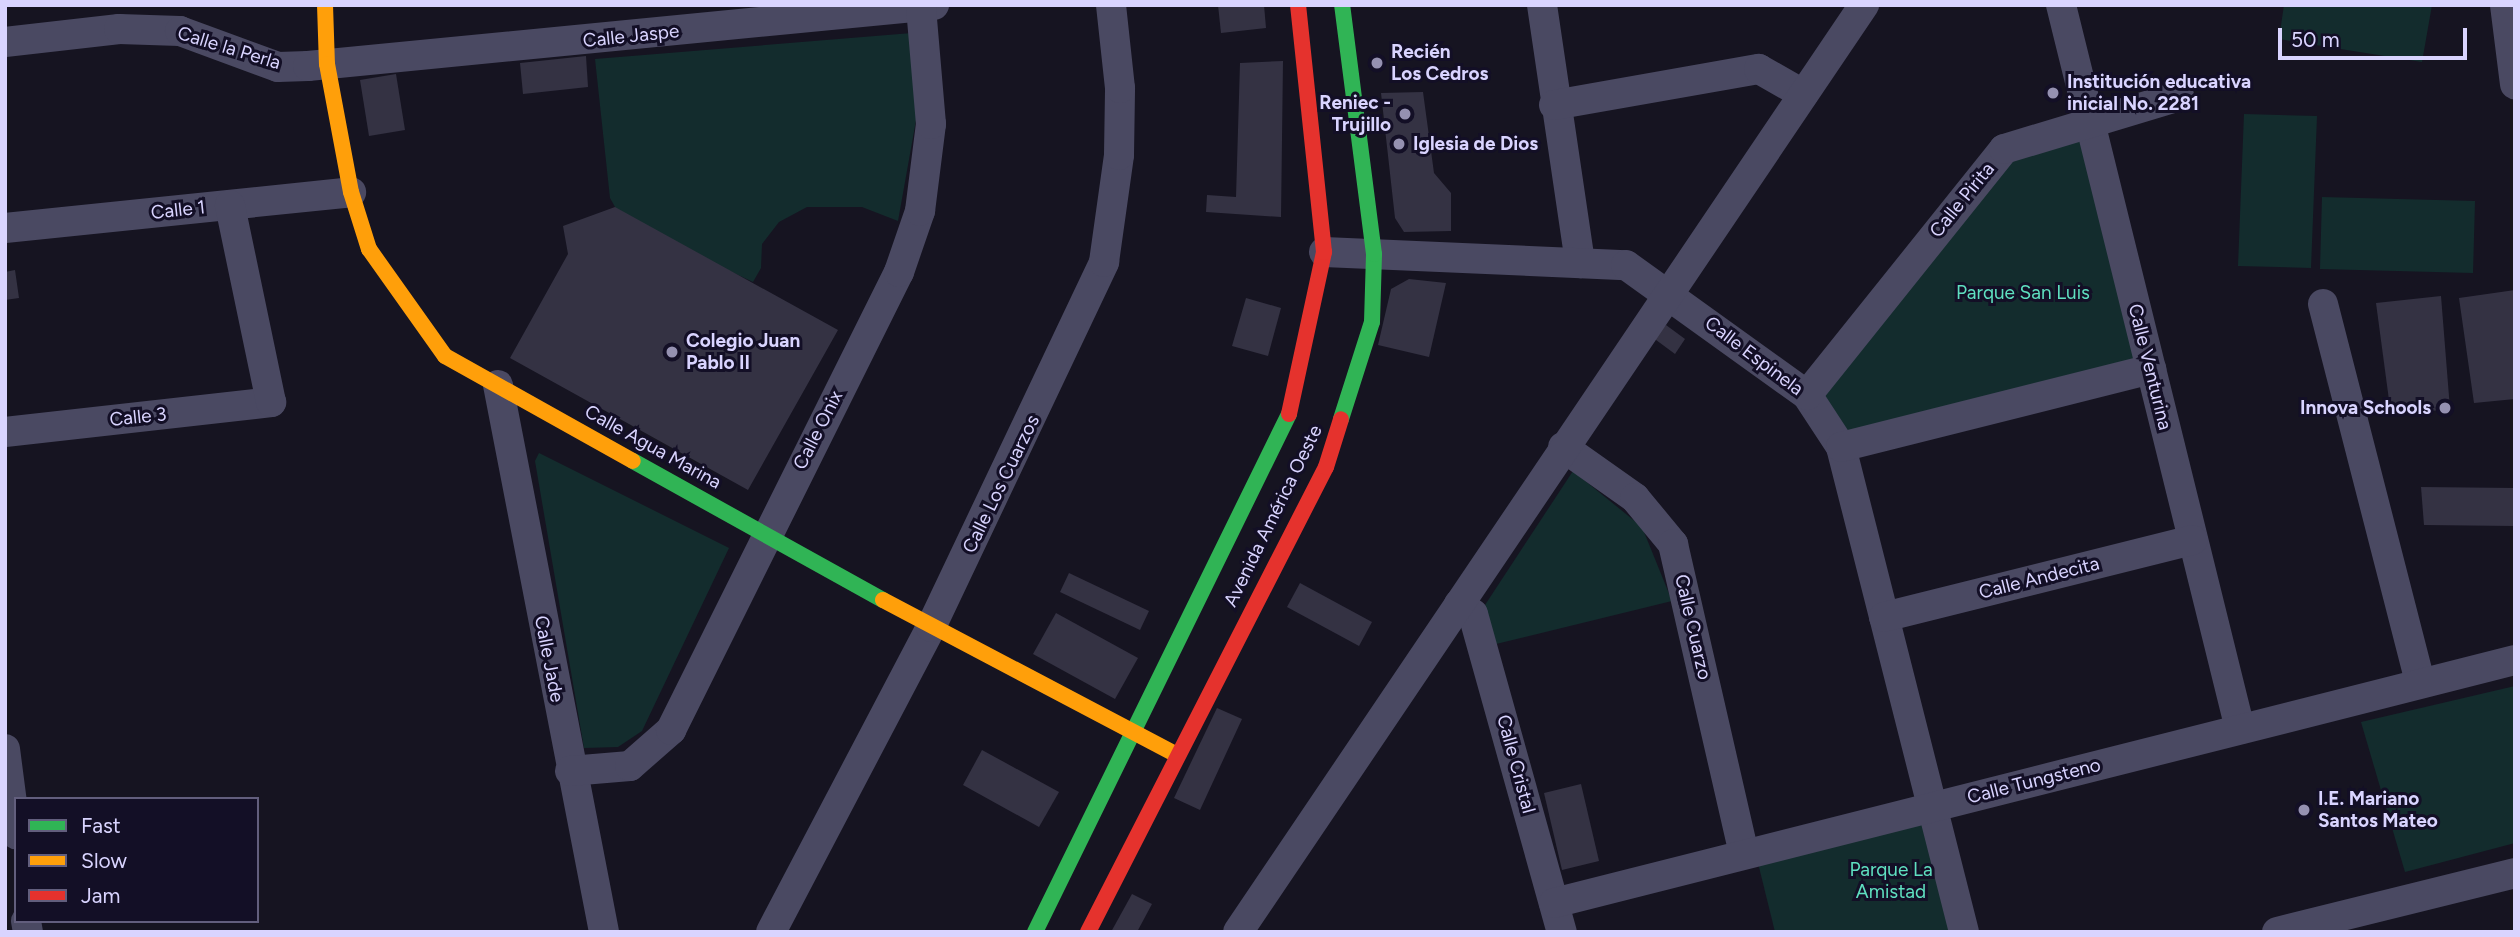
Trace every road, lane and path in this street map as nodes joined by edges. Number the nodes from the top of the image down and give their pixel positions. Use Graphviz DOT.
graph roads {
  1 [pos="325,5"];
  2 [pos="1111,5"];
  3 [pos="1298,5"];
  4 [pos="1342,5"];
  5 [pos="1542,5"];
  6 [pos="1864,5"];
  7 [pos="2061,5"];
  8 [pos="2505,5"];
  9 [pos="928,6"];
  10 [pos="118,17"];
  11 [pos="5,42"];
  12 [pos="327,64"];
  13 [pos="2515,84"];
  14 [pos="1803,94"];
  15 [pos="2179,96"];
  16 [pos="1554,105"];
  17 [pos="2089,120"];
  18 [pos="351,192"];
  19 [pos="230,205"];
  20 [pos="5,228"];
  21 [pos="1324,252"];
  22 [pos="1374,254"];
  23 [pos="1580,263"];
  24 [pos="1667,292"];
  25 [pos="2323,304"];
  26 [pos="2151,369"];
  27 [pos="498,385"];
  28 [pos="1807,395"];
  29 [pos="5,432"];
  30 [pos="1563,447"];
  31 [pos="1841,447"];
  32 [pos="764,533"];
  33 [pos="2193,540"];
  34 [pos="1460,604"];
  35 [pos="1884,617"];
  36 [pos="931,627"];
  37 [pos="2515,660"];
  38 [pos="2420,683"];
  39 [pos="2241,729"];
  40 [pos="1136,731"];
  41 [pos="5,749"];
  42 [pos="1175,754"];
  43 [pos="570,771"];
  44 [pos="1933,807"];
  45 [pos="14,819"];
  46 [pos="1744,854"];
  47 [pos="2515,873"];
  48 [pos="1554,903"];
  49 [pos="2377,920"];
  50 [pos="604,932"];
  51 [pos="771,932"];
  52 [pos="1035,932"];
  53 [pos="1088,932"];
  54 [pos="1238,932"];
  55 [pos="1562,932"];
  56 [pos="1964,932"];
  57 [pos="2277,932"];
  1 -- 12 [label="main road, Calle Agua Marina"];
  2 -- 36 [label="street, Calle Los Cuarzos"];
  3 -- 21 [label="main road, Avenida América Oeste"];
  4 -- 22 [label="main road, Avenida América Oeste"];
  5 -- 16 [label="street"];
  6 -- 14 [label="street"];
  7 -- 17 [label="street, Calle Venturina"];
  8 -- 13 [label="street"];
  9 -- 12 [label="street, Calle Jaspe"];
  9 -- 32 [label="street, Calle Onix"];
  10 -- 11 [label="street, Calle la Perla"];
  10 -- 12 [label="street, Calle la Perla"];
  12 -- 18 [label="main road, Calle Agua Marina"];
  14 -- 16 [label="street"];
  14 -- 24 [label="street"];
  15 -- 17 [label="street, Calle Pirita"];
  16 -- 23 [label="street"];
  17 -- 26 [label="street, Calle Venturina"];
  17 -- 28 [label="street, Calle Pirita"];
  18 -- 19 [label="street, Calle 1"];
  18 -- 27 [label="main road, Calle Agua Marina"];
  19 -- 20 [label="street, Calle 1"];
  19 -- 29 [label="street, Calle 3"];
  21 -- 22 [label="street, Calle Espinela"];
  21 -- 40 [label="main road, Avenida América Oeste"];
  22 -- 23 [label="street, Calle Espinela"];
  22 -- 42 [label="main road, Avenida América Oeste"];
  23 -- 24 [label="street, Calle Espinela"];
  24 -- 28 [label="street, Calle Espinela"];
  24 -- 30 [label="street"];
  25 -- 38 [label="street"];
  26 -- 31 [label="street"];
  26 -- 33 [label="street, Calle Venturina"];
  27 -- 32 [label="main road, Calle Agua Marina"];
  27 -- 43 [label="street, Calle Jade"];
  28 -- 31 [label="street, Calle Espinela"];
  30 -- 34 [label="street"];
  30 -- 46 [label="street, Calle Cuarzo"];
  31 -- 35 [label="street, Calle Espinela"];
  32 -- 36 [label="main road, Calle Agua Marina"];
  32 -- 43 [label="street, Calle Onix"];
  33 -- 35 [label="street, Calle Andecita"];
  33 -- 39 [label="street, Calle Venturina"];
  34 -- 48 [label="street, Calle Cristal"];
  34 -- 54 [label="street"];
  35 -- 44 [label="street, Calle Espinela"];
  36 -- 40 [label="main road, Calle Agua Marina"];
  36 -- 51 [label="street, Calle Los Cuarzos"];
  37 -- 38 [label="street, Calle Tungsteno"];
  38 -- 39 [label="street, Calle Tungsteno"];
  39 -- 44 [label="street, Calle Tungsteno"];
  40 -- 42 [label="main road, Calle Agua Marina"];
  40 -- 52 [label="main road, Avenida América Oeste"];
  41 -- 45 [label="street"];
  42 -- 53 [label="main road, Avenida América Oeste"];
  43 -- 50 [label="street, Calle Jade"];
  44 -- 46 [label="street, Calle Tungsteno"];
  44 -- 56 [label="street, Calle Espinela"];
  46 -- 48 [label="street, Calle Tungsteno"];
  47 -- 49 [label="street"];
  48 -- 55 [label="street, Calle Cristal"];
  49 -- 57 [label="street"];
}
